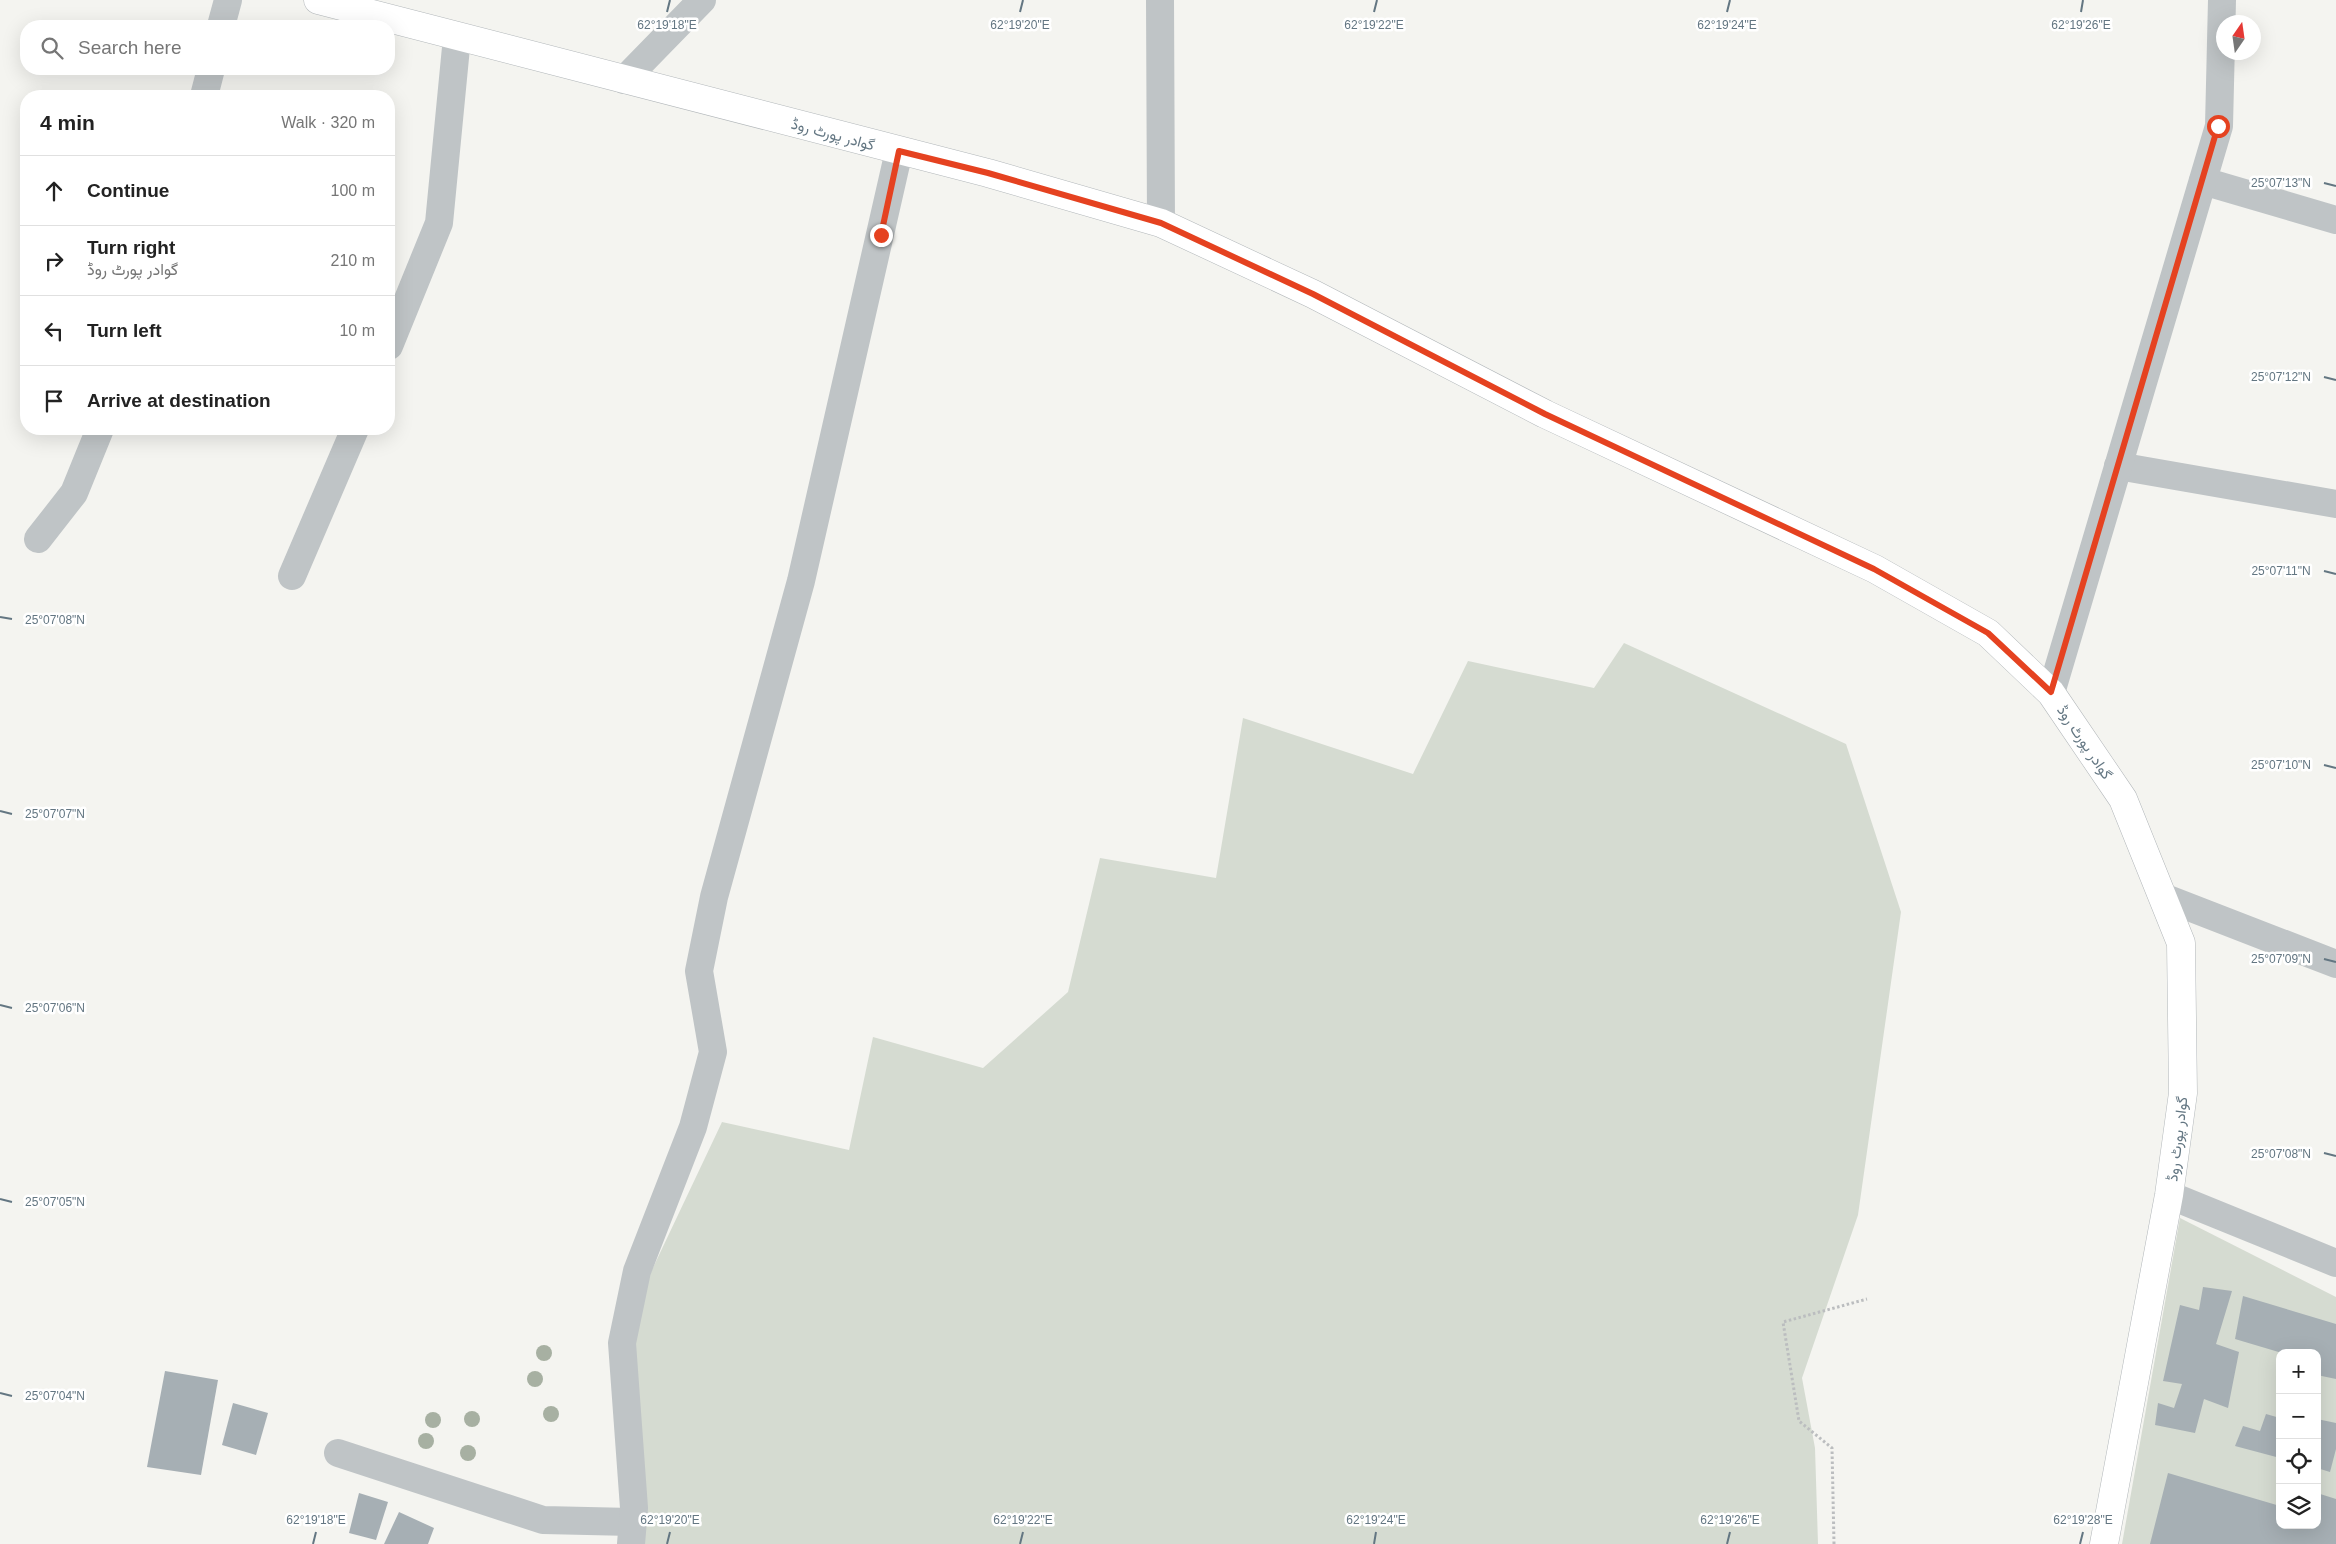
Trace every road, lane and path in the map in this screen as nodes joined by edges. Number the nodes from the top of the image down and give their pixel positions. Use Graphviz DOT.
graph roads {
  1 [pos="228,0"];
  2 [pos="318,0"];
  3 [pos="702,0"];
  4 [pos="1160,0"];
  5 [pos="2222,0"];
  6 [pos="223,20"];
  7 [pos="394,20"];
  8 [pos="395,20"];
  9 [pos="458,37"];
  10 [pos="209,75"];
  11 [pos="624,80"];
  12 [pos="206,90"];
  13 [pos="899,151"];
  14 [pos="2202,181"];
  15 [pos="2336,220"];
  16 [pos="1161,223"];
  17 [pos="395,331"];
  18 [pos="98,435"];
  19 [pos="352,435"];
  20 [pos="2118,466"];
  21 [pos="2336,504"];
  22 [pos="38,540"];
  23 [pos="292,576"];
  24 [pos="2051,692"];
  25 [pos="2162,897"];
  26 [pos="2336,964"];
  27 [pos="2170,1195"];
  28 [pos="2336,1263"];
  29 [pos="1868,1299"];
  30 [pos="338,1453"];
  31 [pos="632,1533"];
  32 [pos="1834,1544"];
  33 [pos="2104,1544"];
  1 -- 6 [label="street"];
  2 -- 7 [label="main road, گوادر پورٹ روڈ"];
  3 -- 11 [label="street"];
  4 -- 16 [label="street"];
  5 -- 14 [label="street"];
  8 -- 9 [label="main road, گوادر پورٹ روڈ"];
  9 -- 11 [label="main road, گوادر پورٹ روڈ"];
  9 -- 17 [label="street"];
  10 -- 12 [label="street"];
  11 -- 13 [label="main road, گوادر پورٹ روڈ"];
  13 -- 16 [label="main road, گوادر پورٹ روڈ"];
  13 -- 31 [label="street"];
  14 -- 15 [label="street"];
  14 -- 20 [label="street"];
  16 -- 24 [label="main road, گوادر پورٹ روڈ"];
  18 -- 22 [label="street"];
  19 -- 23 [label="street"];
  20 -- 21 [label="street"];
  20 -- 24 [label="street"];
  24 -- 25 [label="main road, گوادر پورٹ روڈ"];
  25 -- 26 [label="street"];
  25 -- 27 [label="main road, گوادر پورٹ روڈ"];
  27 -- 28 [label="street"];
  27 -- 33 [label="main road, گوادر پورٹ روڈ"];
  29 -- 32 [label="path"];
  30 -- 31 [label="street"];
}
